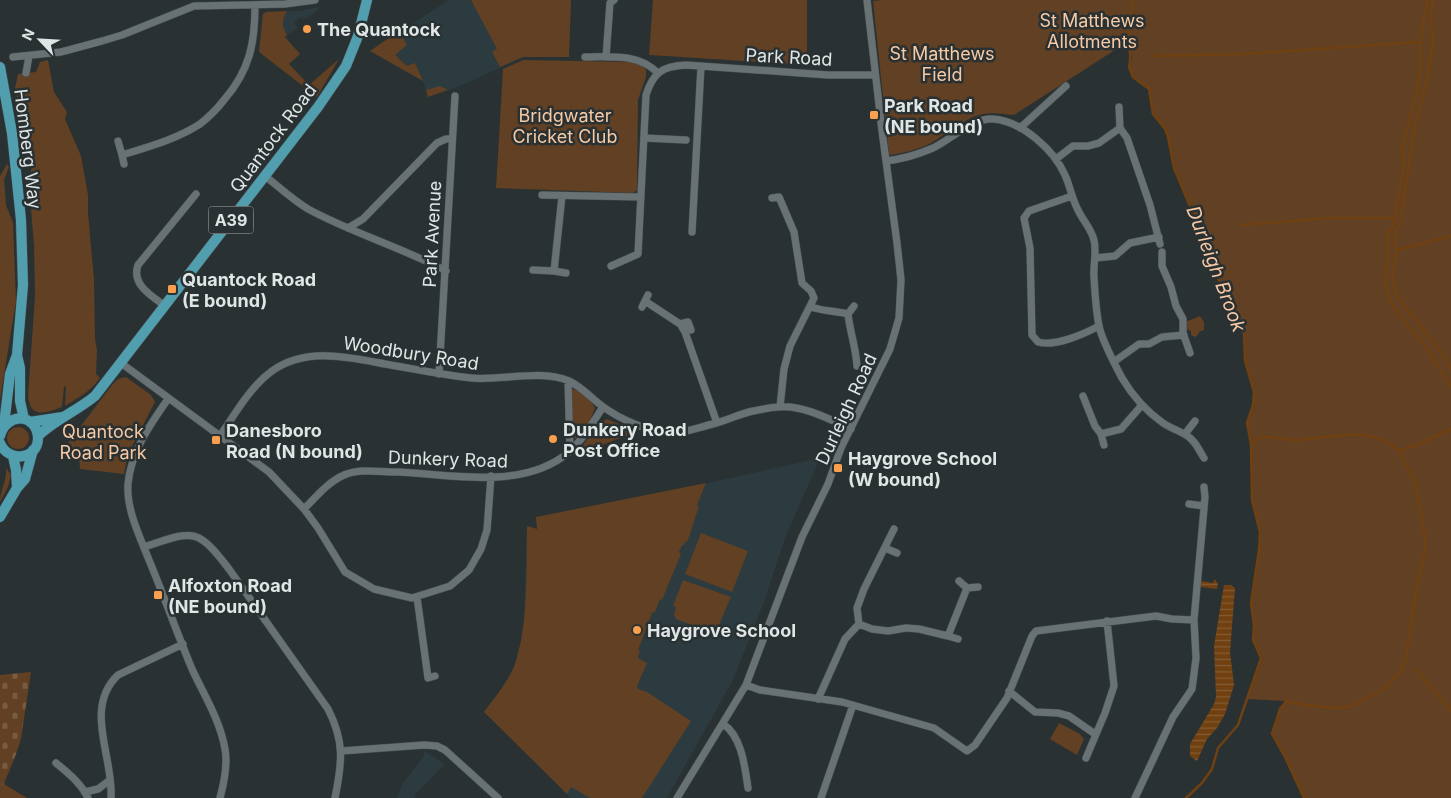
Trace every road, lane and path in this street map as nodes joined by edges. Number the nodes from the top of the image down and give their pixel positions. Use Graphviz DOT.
graph roads {
  1 [pos="316,0"];
  2 [pos="367,0"];
  3 [pos="868,0"];
  4 [pos="610,1"];
  5 [pos="194,3"];
  6 [pos="255,4"];
  7 [pos="29,56"];
  8 [pos="13,57"];
  9 [pos="586,57"];
  10 [pos="606,57"];
  11 [pos="701,66"];
  12 [pos="0,67"];
  13 [pos="26,73"];
  14 [pos="658,73"];
  15 [pos="875,75"];
  16 [pos="1066,86"];
  17 [pos="455,96"];
  18 [pos="1119,107"];
  19 [pos="1020,128"];
  20 [pos="1120,128"];
  21 [pos="644,138"];
  22 [pos="452,139"];
  23 [pos="686,140"];
  24 [pos="118,141"];
  25 [pos="122,155"];
  26 [pos="1056,159"];
  27 [pos="886,161"];
  28 [pos="124,164"];
  29 [pos="265,176"];
  30 [pos="196,194"];
  31 [pos="542,195"];
  32 [pos="562,196"];
  33 [pos="1072,196"];
  34 [pos="641,197"];
  35 [pos="772,198"];
  36 [pos="348,228"];
  37 [pos="692,232"];
  38 [pos="1160,244"];
  39 [pos="1095,258"];
  40 [pos="611,266"];
  41 [pos="533,270"];
  42 [pos="446,271"];
  43 [pos="554,271"];
  44 [pos="566,272"];
  45 [pos="645,301"];
  46 [pos="165,306"];
  47 [pos="854,306"];
  48 [pos="811,307"];
  49 [pos="848,314"];
  50 [pos="680,324"];
  51 [pos="1099,326"];
  52 [pos="691,330"];
  53 [pos="1184,334"];
  54 [pos="1190,353"];
  55 [pos="17,355"];
  56 [pos="1114,361"];
  57 [pos="121,363"];
  58 [pos="857,366"];
  59 [pos="439,374"];
  60 [pos="568,381"];
  61 [pos="1083,396"];
  62 [pos="168,399"];
  63 [pos="1142,405"];
  64 [pos="603,407"];
  65 [pos="780,407"];
  66 [pos="64,417"];
  67 [pos="27,420"];
  68 [pos="1195,421"];
  69 [pos="717,423"];
  70 [pos="851,428"];
  71 [pos="1101,434"];
  72 [pos="1185,434"];
  73 [pos="38,436"];
  74 [pos="220,436"];
  75 [pos="1,438"];
  76 [pos="1104,444"];
  77 [pos="33,450"];
  78 [pos="570,452"];
  79 [pos="13,456"];
  80 [pos="1204,458"];
  81 [pos="490,476"];
  82 [pos="1204,487"];
  83 [pos="17,488"];
  84 [pos="1189,504"];
  85 [pos="1204,506"];
  86 [pos="304,509"];
  87 [pos="0,517"];
  88 [pos="894,529"];
  89 [pos="144,547"];
  90 [pos="885,548"];
  91 [pos="897,553"];
  92 [pos="959,581"];
  93 [pos="978,587"];
  94 [pos="967,588"];
  95 [pos="417,597"];
  96 [pos="1194,620"];
  97 [pos="1107,621"];
  98 [pos="858,624"];
  99 [pos="948,636"];
  100 [pos="958,639"];
  101 [pos="182,644"];
  102 [pos="435,676"];
  103 [pos="746,685"];
  104 [pos="1010,691"];
  105 [pos="818,698"];
  106 [pos="853,705"];
  107 [pos="723,724"];
  108 [pos="1095,734"];
  109 [pos="341,751"];
  110 [pos="1086,758"];
  111 [pos="56,763"];
  112 [pos="65,771"];
  113 [pos="59,778"];
  114 [pos="110,780"];
  115 [pos="748,788"];
  116 [pos="86,795"];
  117 [pos="110,798"];
  118 [pos="220,798"];
  119 [pos="335,798"];
  120 [pos="498,798"];
  121 [pos="677,798"];
  122 [pos="821,798"];
  123 [pos="1135,798"];
  1 -- 6 [label="street"];
  2 -- 29 [label="main road, Quantock Road / A39"];
  3 -- 15 [label="street, Durleigh Road"];
  4 -- 10 [label="street"];
  5 -- 6 [label="street"];
  5 -- 7 [label="street"];
  6 -- 25 [label="street"];
  7 -- 8 [label="street"];
  7 -- 13 [label="street"];
  9 -- 10 [label="street"];
  10 -- 14 [label="street"];
  11 -- 14 [label="street, Park Road"];
  11 -- 15 [label="street, Park Road"];
  11 -- 37 [label="street"];
  12 -- 55 [label="main road, Homberg Way"];
  14 -- 21 [label="street"];
  15 -- 27 [label="street, Durleigh Road"];
  16 -- 19 [label="street"];
  17 -- 22 [label="street, Park Avenue"];
  18 -- 20 [label="street"];
  19 -- 26 [label="street"];
  19 -- 27 [label="street"];
  20 -- 26 [label="street"];
  20 -- 38 [label="street"];
  21 -- 23 [label="street"];
  21 -- 34 [label="street"];
  22 -- 36 [label="street"];
  22 -- 42 [label="street, Park Avenue"];
  24 -- 25 [label="street"];
  25 -- 28 [label="street"];
  26 -- 33 [label="street"];
  27 -- 70 [label="street, Durleigh Road"];
  29 -- 36 [label="street"];
  29 -- 46 [label="main road, Quantock Road / A39"];
  30 -- 46 [label="street"];
  31 -- 32 [label="street"];
  32 -- 34 [label="street"];
  32 -- 43 [label="street"];
  33 -- 39 [label="street"];
  33 -- 51 [label="street"];
  34 -- 40 [label="street"];
  35 -- 48 [label="street"];
  36 -- 42 [label="street"];
  38 -- 39 [label="street"];
  38 -- 53 [label="street"];
  39 -- 51 [label="street"];
  41 -- 43 [label="street"];
  42 -- 59 [label="street, Park Avenue"];
  43 -- 44 [label="street"];
  45 -- 50 [label="street"];
  46 -- 57 [label="main road, Quantock Road / A39"];
  47 -- 49 [label="street"];
  48 -- 49 [label="street"];
  48 -- 65 [label="street"];
  49 -- 58 [label="street"];
  50 -- 52 [label="street"];
  50 -- 69 [label="street"];
  51 -- 56 [label="street"];
  53 -- 54 [label="street"];
  53 -- 56 [label="street"];
  55 -- 67 [label="main road, Homberg Way"];
  55 -- 75 [label="main road, Homberg Way"];
  56 -- 63 [label="street"];
  57 -- 62 [label="street"];
  57 -- 66 [label="main road, Quantock Road / A39"];
  59 -- 60 [label="street, Woodbury Road"];
  59 -- 74 [label="street, Woodbury Road"];
  60 -- 64 [label="street, Woodbury Road"];
  60 -- 78 [label="street"];
  61 -- 71 [label="street"];
  62 -- 74 [label="street"];
  62 -- 89 [label="street"];
  63 -- 71 [label="street"];
  63 -- 72 [label="street"];
  64 -- 69 [label="street, Woodbury Road"];
  64 -- 78 [label="street, Dunkery Road"];
  65 -- 69 [label="street, Woodbury Road"];
  65 -- 70 [label="street, Woodbury Road"];
  66 -- 67 [label="main road, Quantock Road / A39"];
  66 -- 73 [label="main road, Quantock Road / A39"];
  67 -- 73 [label="main road"];
  67 -- 75 [label="main road, A39"];
  68 -- 72 [label="street"];
  70 -- 103 [label="street, Durleigh Road"];
  71 -- 76 [label="street"];
  72 -- 80 [label="street"];
  73 -- 77 [label="main road"];
  74 -- 86 [label="street"];
  75 -- 79 [label="main road"];
  77 -- 79 [label="main road"];
  77 -- 83 [label="main road"];
  78 -- 81 [label="street, Dunkery Road"];
  79 -- 83 [label="main road"];
  81 -- 86 [label="street, Dunkery Road"];
  81 -- 95 [label="street"];
  82 -- 85 [label="street"];
  83 -- 87 [label="main road"];
  84 -- 85 [label="street"];
  85 -- 96 [label="street"];
  86 -- 95 [label="street"];
  88 -- 90 [label="street"];
  89 -- 101 [label="street"];
  89 -- 109 [label="street"];
  90 -- 91 [label="street"];
  90 -- 98 [label="street"];
  92 -- 94 [label="street"];
  93 -- 94 [label="street"];
  94 -- 99 [label="street"];
  95 -- 102 [label="street"];
  96 -- 97 [label="street"];
  96 -- 123 [label="street"];
  97 -- 104 [label="street"];
  97 -- 108 [label="street"];
  98 -- 99 [label="street"];
  98 -- 105 [label="street"];
  99 -- 100 [label="street"];
  101 -- 114 [label="street"];
  101 -- 118 [label="street"];
  103 -- 105 [label="street"];
  103 -- 107 [label="street, Durleigh Road"];
  104 -- 106 [label="street"];
  104 -- 108 [label="street"];
  105 -- 106 [label="street"];
  106 -- 122 [label="street"];
  107 -- 115 [label="street"];
  107 -- 121 [label="street, Durleigh Road"];
  108 -- 110 [label="street"];
  109 -- 119 [label="street"];
  109 -- 120 [label="street"];
  111 -- 112 [label="street"];
  112 -- 113 [label="street"];
  112 -- 116 [label="street"];
  114 -- 116 [label="street"];
  114 -- 117 [label="street"];
}
